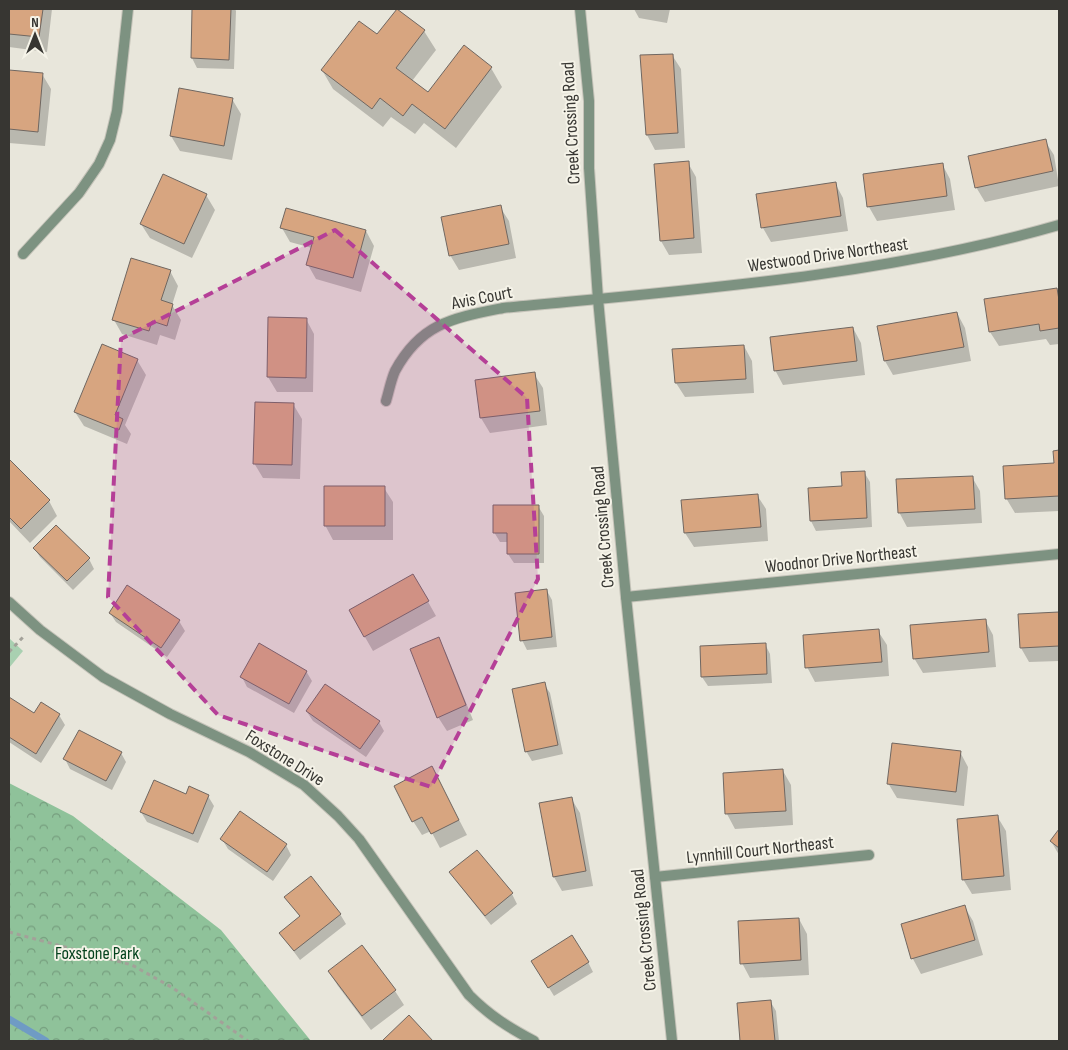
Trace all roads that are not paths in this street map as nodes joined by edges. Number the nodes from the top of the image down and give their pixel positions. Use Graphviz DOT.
graph roads {
  1 [pos="128,9"];
  2 [pos="580,9"];
  3 [pos="1059,225"];
  4 [pos="23,254"];
  5 [pos="598,299"];
  6 [pos="386,401"];
  7 [pos="1059,554"];
  8 [pos="626,596"];
  9 [pos="9,602"];
  10 [pos="869,855"];
  11 [pos="655,877"];
  12 [pos="534,1041"];
  13 [pos="672,1041"];
  1 -- 4 [label="street"];
  2 -- 5 [label="street, Creek Crossing Road"];
  3 -- 5 [label="street, Westwood Drive Northeast"];
  5 -- 6 [label="street, Avis Court"];
  5 -- 8 [label="street, Creek Crossing Road"];
  7 -- 8 [label="street, Woodnor Drive Northeast"];
  8 -- 11 [label="street, Creek Crossing Road"];
  9 -- 12 [label="street, Foxstone Drive"];
  10 -- 11 [label="street, Lynnhill Court Northeast"];
  11 -- 13 [label="street, Creek Crossing Road"];
}
